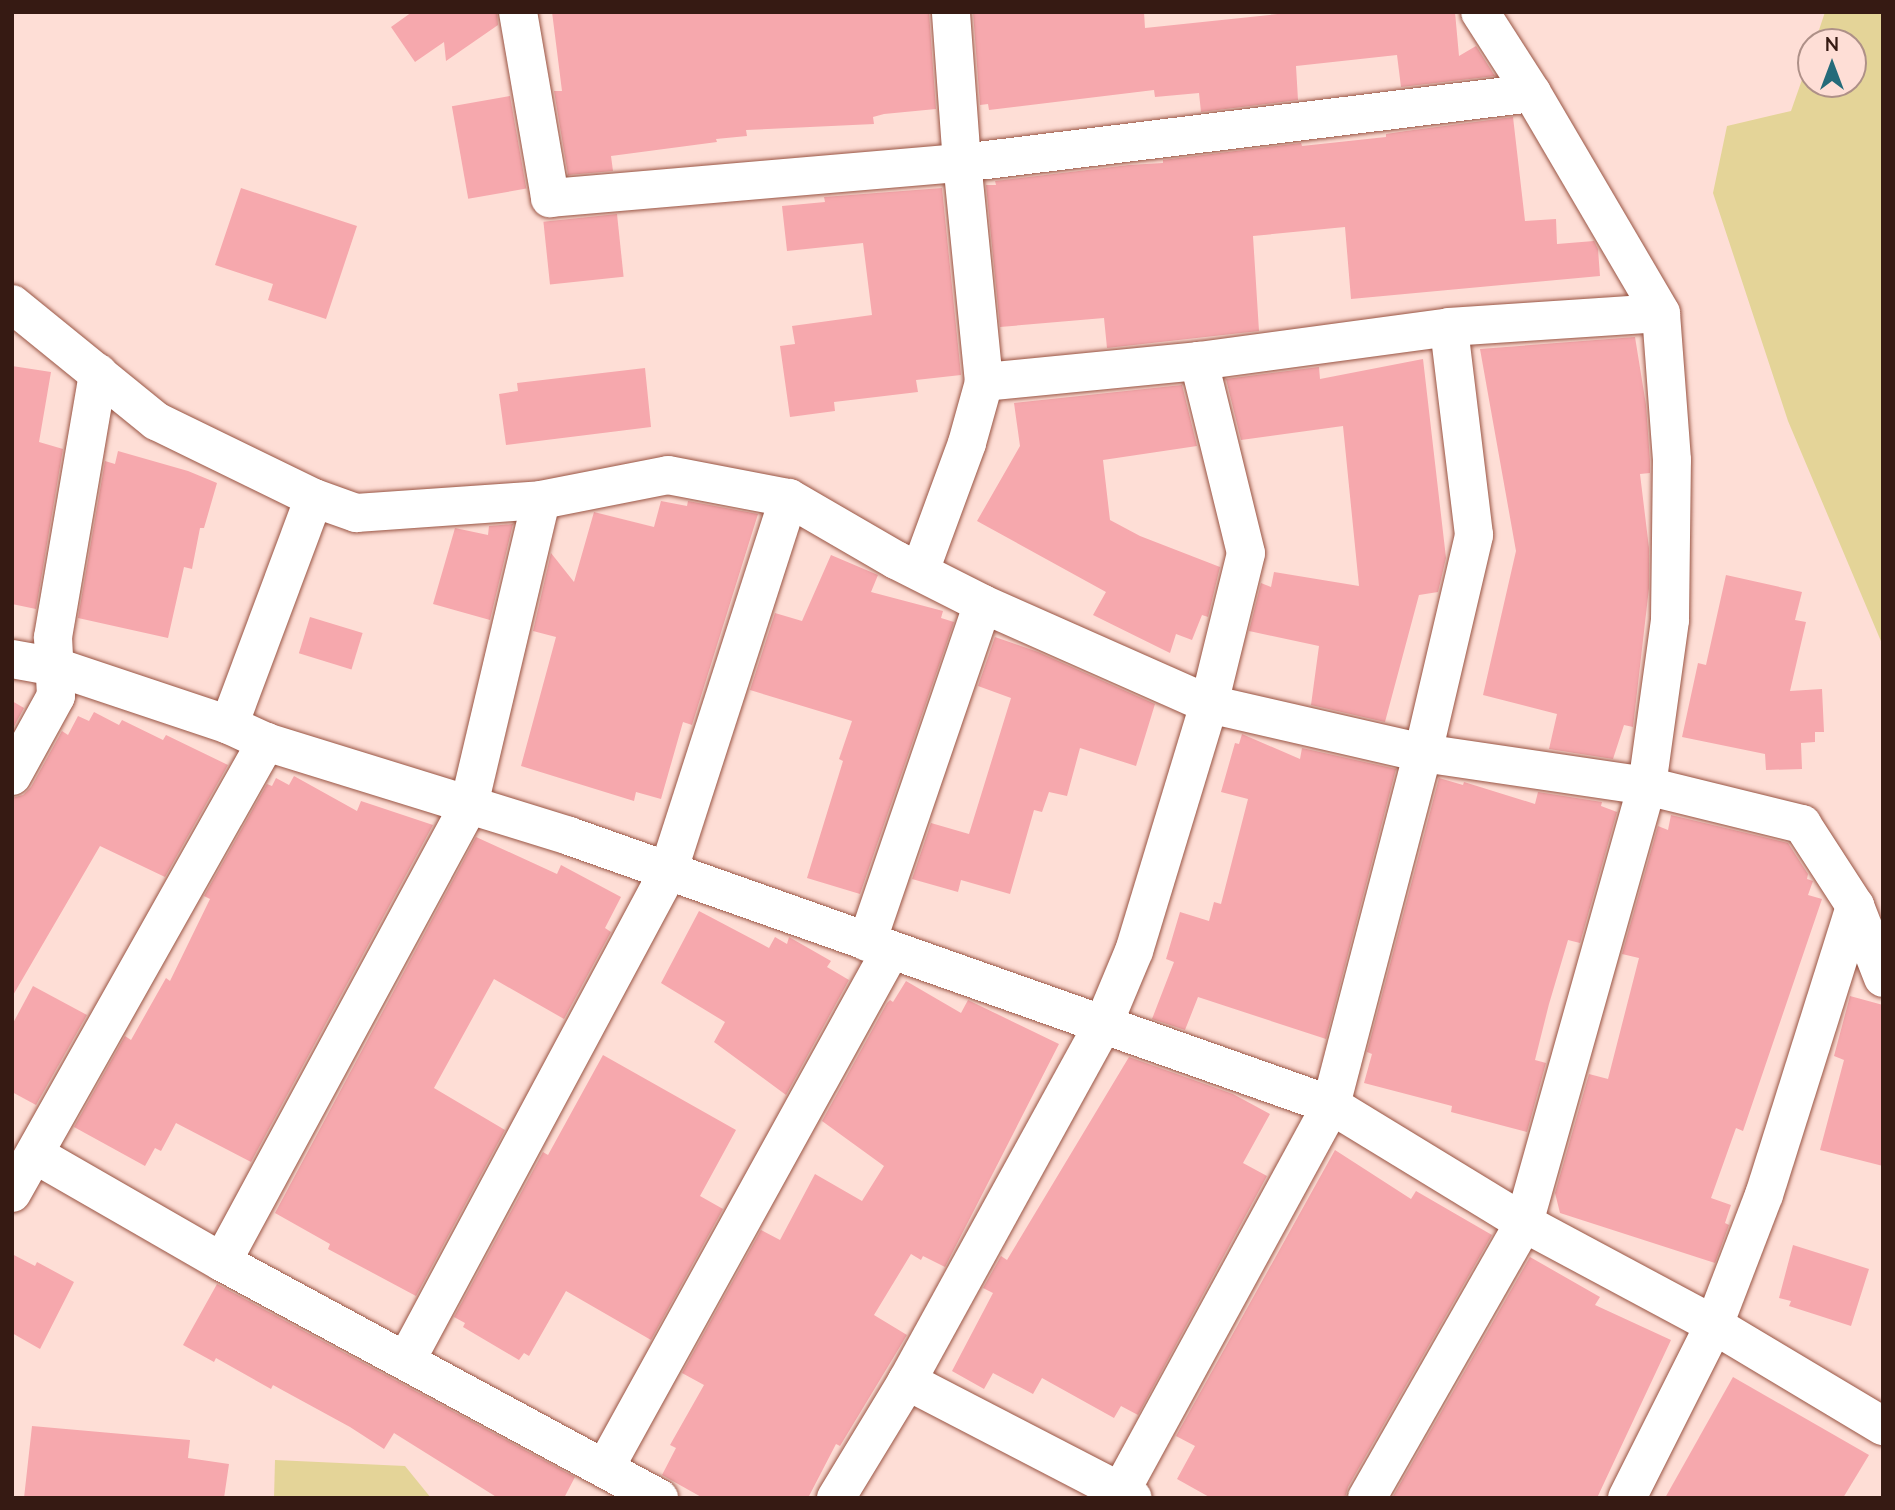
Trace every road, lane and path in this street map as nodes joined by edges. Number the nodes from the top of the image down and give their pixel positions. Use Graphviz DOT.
graph roads {
  1 [pos="518,12"];
  2 [pos="951,12"];
  3 [pos="1480,12"];
  4 [pos="1532,93"];
  5 [pos="962,163"];
  6 [pos="12,304"];
  7 [pos="1661,313"];
  8 [pos="1449,327"];
  9 [pos="1199,361"];
  10 [pos="98,373"];
  11 [pos="984,382"];
  12 [pos="314,498"];
  13 [pos="789,498"];
  14 [pos="541,500"];
  15 [pos="920,571"];
  16 [pos="983,604"];
  17 [pos="12,659"];
  18 [pos="56,667"];
  19 [pos="1209,704"];
  20 [pos="229,725"];
  21 [pos="266,742"];
  22 [pos="1423,752"];
  23 [pos="12,776"];
  24 [pos="1647,786"];
  25 [pos="469,805"];
  26 [pos="668,872"];
  27 [pos="1855,906"];
  28 [pos="879,946"];
  29 [pos="1883,978"];
  30 [pos="1103,1024"];
  31 [pos="1331,1105"];
  32 [pos="36,1155"];
  33 [pos="12,1193"];
  34 [pos="1524,1223"];
  35 [pos="222,1262"];
  36 [pos="1714,1325"];
  37 [pos="407,1359"];
  38 [pos="907,1381"];
  39 [pos="1883,1426"];
  40 [pos="606,1466"];
  41 [pos="1124,1496"];
  42 [pos="659,1498"];
  43 [pos="836,1498"];
  44 [pos="1367,1498"];
  45 [pos="1627,1498"];
  1 -- 5 [label="street"];
  2 -- 5 [label="street"];
  3 -- 4 [label="street"];
  4 -- 5 [label="street"];
  4 -- 7 [label="street"];
  5 -- 11 [label="street"];
  6 -- 10 [label="street"];
  7 -- 8 [label="street"];
  7 -- 24 [label="street"];
  8 -- 9 [label="street"];
  8 -- 22 [label="street"];
  9 -- 11 [label="street"];
  9 -- 19 [label="street"];
  10 -- 12 [label="street"];
  10 -- 18 [label="street"];
  11 -- 15 [label="street"];
  12 -- 14 [label="street"];
  12 -- 20 [label="street"];
  13 -- 14 [label="street"];
  13 -- 15 [label="street"];
  13 -- 26 [label="street"];
  14 -- 25 [label="street"];
  15 -- 16 [label="street"];
  16 -- 19 [label="street"];
  16 -- 28 [label="street"];
  17 -- 18 [label="street"];
  18 -- 20 [label="street"];
  18 -- 23 [label="street"];
  19 -- 22 [label="street"];
  19 -- 30 [label="street"];
  20 -- 21 [label="street"];
  21 -- 25 [label="street"];
  21 -- 32 [label="street"];
  22 -- 24 [label="street"];
  22 -- 31 [label="street"];
  24 -- 27 [label="street"];
  24 -- 34 [label="street"];
  25 -- 26 [label="street"];
  25 -- 35 [label="street"];
  26 -- 28 [label="street"];
  26 -- 37 [label="street"];
  27 -- 29 [label="street"];
  27 -- 36 [label="street"];
  28 -- 30 [label="street"];
  28 -- 40 [label="street"];
  30 -- 31 [label="street"];
  30 -- 38 [label="street"];
  31 -- 34 [label="street"];
  31 -- 41 [label="street"];
  32 -- 33 [label="street"];
  32 -- 35 [label="street"];
  34 -- 36 [label="street"];
  34 -- 44 [label="street"];
  35 -- 37 [label="street"];
  36 -- 39 [label="street"];
  36 -- 45 [label="street"];
  37 -- 40 [label="street"];
  38 -- 41 [label="street"];
  38 -- 43 [label="street"];
  40 -- 42 [label="street"];
}
